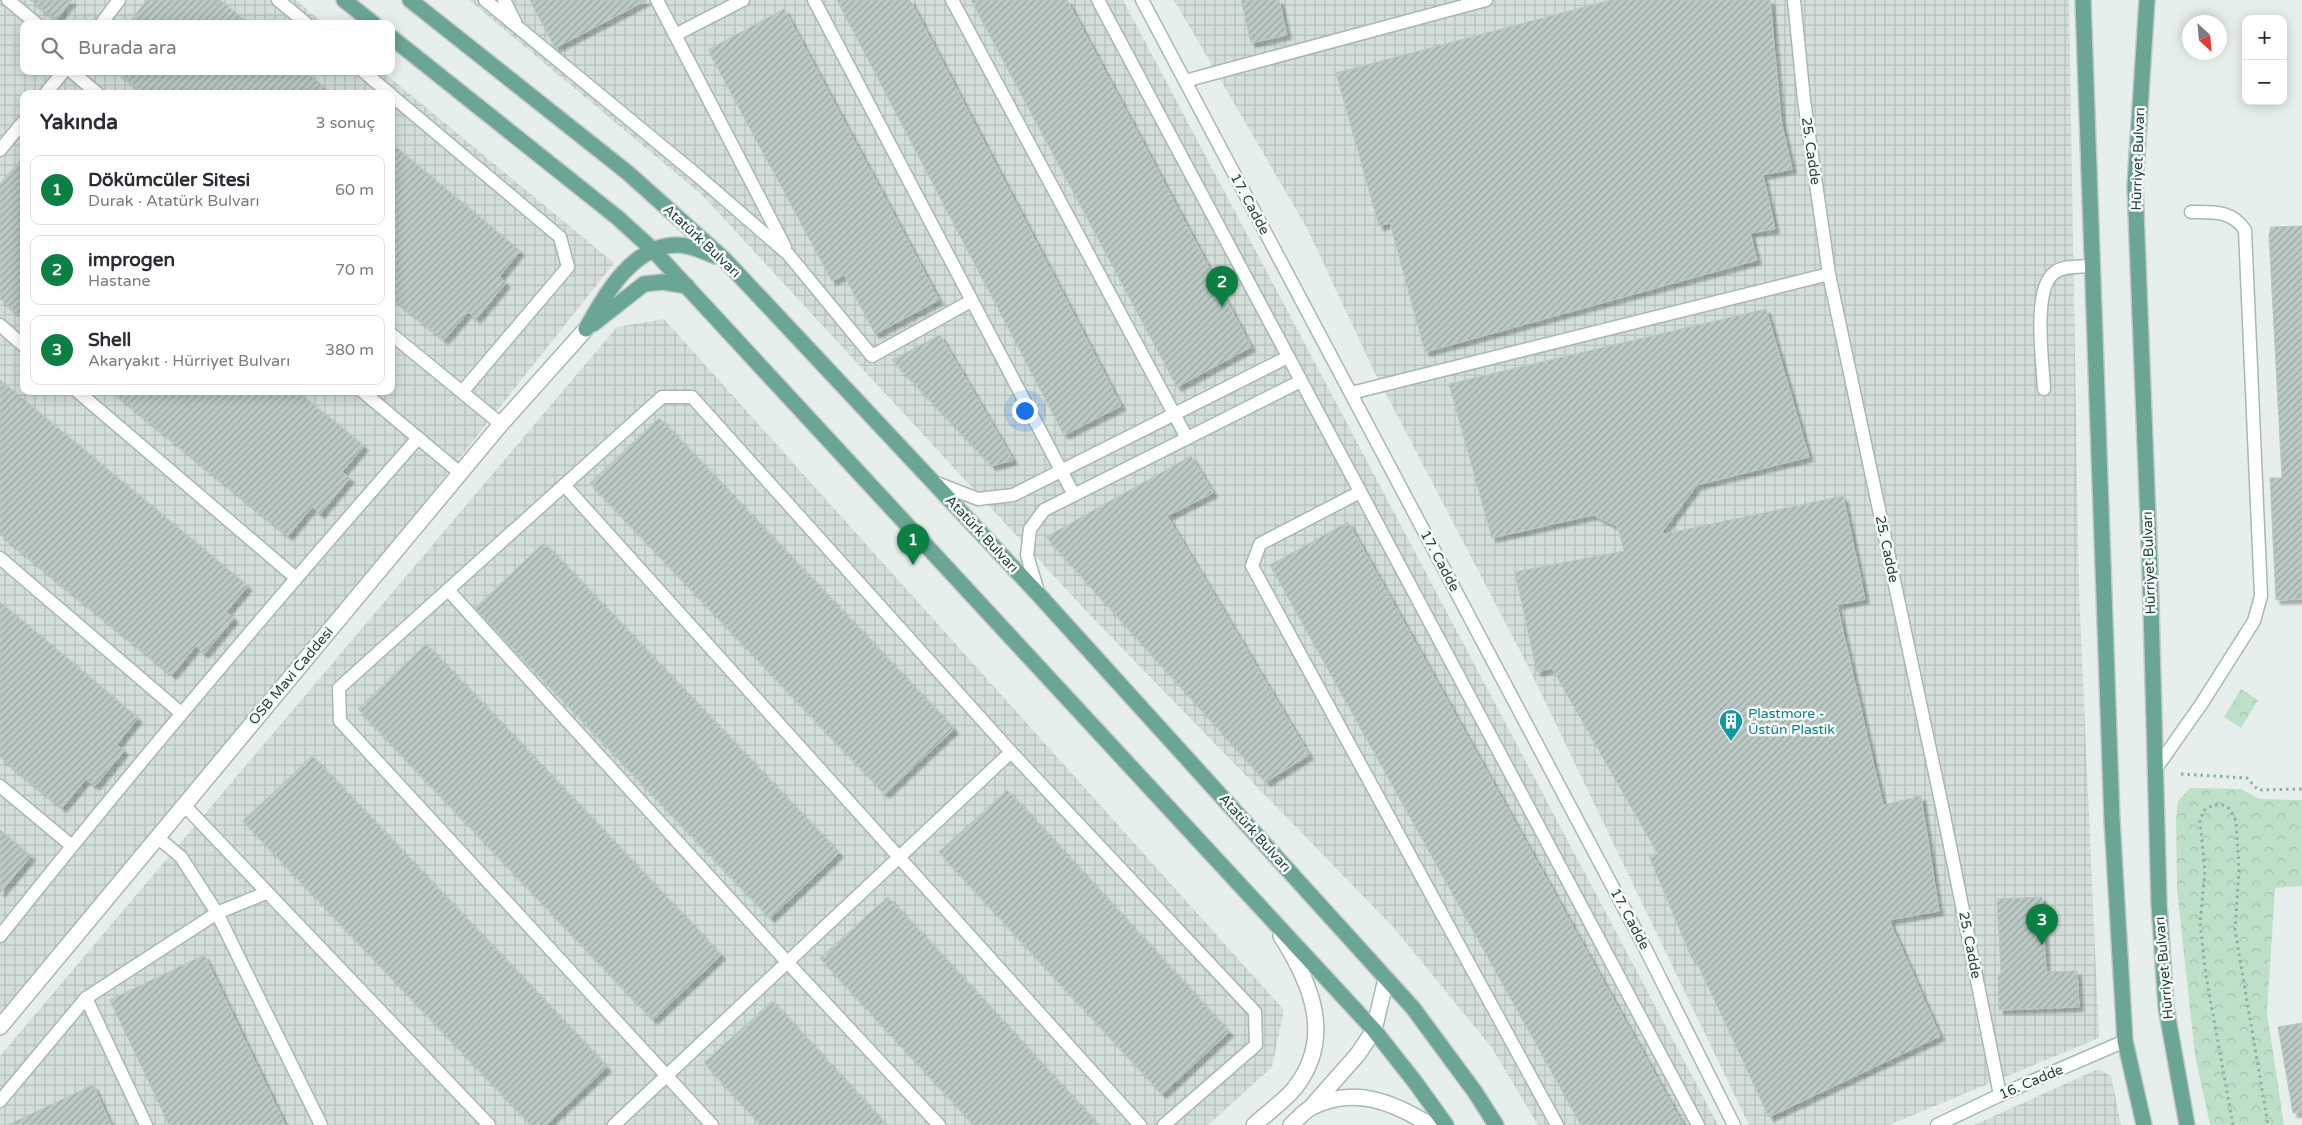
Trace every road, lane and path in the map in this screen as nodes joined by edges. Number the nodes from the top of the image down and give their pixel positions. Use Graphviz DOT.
graph roads {
  1 [pos="8,0"];
  2 [pos="119,0"];
  3 [pos="278,0"];
  4 [pos="344,0"];
  5 [pos="410,0"];
  6 [pos="485,0"];
  7 [pos="504,0"];
  8 [pos="656,0"];
  9 [pos="744,0"];
  10 [pos="814,0"];
  11 [pos="952,0"];
  12 [pos="1098,0"];
  13 [pos="1142,0"];
  14 [pos="1486,0"];
  15 [pos="1794,0"];
  16 [pos="2083,0"];
  17 [pos="2147,0"];
  18 [pos="33,20"];
  19 [pos="104,20"];
  20 [pos="301,20"];
  21 [pos="369,20"];
  22 [pos="517,26"];
  23 [pos="675,35"];
  24 [pos="395,40"];
  25 [pos="61,75"];
  26 [pos="76,75"];
  27 [pos="368,75"];
  28 [pos="1184,81"];
  29 [pos="48,90"];
  30 [pos="93,90"];
  31 [pos="385,90"];
  32 [pos="395,98"];
  33 [pos="20,125"];
  34 [pos="0,150"];
  35 [pos="2191,212"];
  36 [pos="652,249"];
  37 [pos="788,254"];
  38 [pos="724,259"];
  39 [pos="2091,266"];
  40 [pos="1829,274"];
  41 [pos="687,286"];
  42 [pos="971,301"];
  43 [pos="0,325"];
  44 [pos="586,329"];
  45 [pos="395,337"];
  46 [pos="20,342"];
  47 [pos="1288,357"];
  48 [pos="1301,381"];
  49 [pos="2044,389"];
  50 [pos="462,392"];
  51 [pos="1351,393"];
  52 [pos="82,395"];
  53 [pos="367,395"];
  54 [pos="1174,414"];
  55 [pos="501,424"];
  56 [pos="418,438"];
  57 [pos="1187,438"];
  58 [pos="1061,470"];
  59 [pos="460,473"];
  60 [pos="933,481"];
  61 [pos="564,485"];
  62 [pos="1360,492"];
  63 [pos="1074,495"];
  64 [pos="0,558"];
  65 [pos="296,578"];
  66 [pos="448,590"];
  67 [pos="1039,595"];
  68 [pos="181,714"];
  69 [pos="1011,752"];
  70 [pos="2155,770"];
  71 [pos="2181,774"];
  72 [pos="0,786"];
  73 [pos="2302,789"];
  74 [pos="184,805"];
  75 [pos="157,837"];
  76 [pos="72,846"];
  77 [pos="900,858"];
  78 [pos="266,893"];
  79 [pos="217,913"];
  80 [pos="1273,922"];
  81 [pos="0,936"];
  82 [pos="788,963"];
  83 [pos="1386,980"];
  84 [pos="86,998"];
  85 [pos="0,1027"];
  86 [pos="1374,1030"];
  87 [pos="2126,1041"];
  88 [pos="666,1076"];
  89 [pos="2000,1095"];
  90 [pos="0,1101"];
  91 [pos="1311,1108"];
  92 [pos="146,1125"];
  93 [pos="321,1125"];
  94 [pos="489,1125"];
  95 [pos="614,1125"];
  96 [pos="712,1125"];
  97 [pos="939,1125"];
  98 [pos="1140,1125"];
  99 [pos="1164,1125"];
  100 [pos="1254,1125"];
  101 [pos="1291,1125"];
  102 [pos="1430,1125"];
  103 [pos="1446,1125"];
  104 [pos="1496,1125"];
  105 [pos="1557,1125"];
  106 [pos="1698,1125"];
  107 [pos="1734,1125"];
  108 [pos="1937,1125"];
  109 [pos="2144,1125"];
  110 [pos="2187,1125"];
  111 [pos="2232,1125"];
  112 [pos="2268,1125"];
  1 -- 18 [label="lane"];
  2 -- 19 [label="lane"];
  3 -- 20 [label="lane"];
  4 -- 21 [label="main road"];
  5 -- 38 [label="main road, Atatürk Bulvarı"];
  6 -- 22 [label="lane"];
  7 -- 22 [label="lane"];
  8 -- 23 [label="lane"];
  9 -- 23 [label="lane"];
  10 -- 42 [label="lane"];
  11 -- 54 [label="lane"];
  12 -- 47 [label="lane"];
  13 -- 28 [label="lane, 17. Cadde"];
  14 -- 28 [label="lane"];
  15 -- 40 [label="lane, 25. Cadde"];
  16 -- 39 [label="main road"];
  17 -- 70 [label="main road, Hürriyet Bulvarı"];
  22 -- 37 [label="lane"];
  23 -- 37 [label="lane"];
  24 -- 36 [label="main road"];
  25 -- 29 [label="lane"];
  26 -- 30 [label="lane"];
  27 -- 31 [label="lane"];
  28 -- 51 [label="lane, 17. Cadde"];
  32 -- 50 [label="lane"];
  33 -- 34 [label="lane"];
  35 -- 70 [label="lane"];
  36 -- 38 [label="main road"];
  36 -- 41 [label="main road"];
  36 -- 44 [label="main road"];
  37 -- 42 [label="lane"];
  38 -- 60 [label="main road, Atatürk Bulvarı"];
  39 -- 49 [label="lane"];
  39 -- 87 [label="main road"];
  40 -- 51 [label="lane"];
  40 -- 89 [label="lane, 25. Cadde"];
  41 -- 44 [label="main road"];
  41 -- 80 [label="main road"];
  42 -- 58 [label="lane"];
  43 -- 46 [label="lane"];
  44 -- 55 [label="street, OSB Mavi Caddesi"];
  45 -- 50 [label="lane"];
  47 -- 48 [label="lane"];
  47 -- 54 [label="lane"];
  48 -- 57 [label="lane"];
  48 -- 62 [label="lane"];
  50 -- 55 [label="lane"];
  51 -- 107 [label="lane, 17. Cadde"];
  52 -- 65 [label="lane"];
  53 -- 56 [label="lane"];
  54 -- 57 [label="lane"];
  54 -- 58 [label="lane"];
  55 -- 59 [label="street, OSB Mavi Caddesi"];
  56 -- 59 [label="lane"];
  56 -- 65 [label="lane"];
  57 -- 63 [label="lane"];
  58 -- 60 [label="lane"];
  58 -- 63 [label="lane"];
  59 -- 74 [label="street, OSB Mavi Caddesi"];
  60 -- 67 [label="main road, Atatürk Bulvarı"];
  61 -- 66 [label="lane"];
  61 -- 69 [label="lane"];
  61 -- 77 [label="lane"];
  62 -- 105 [label="lane"];
  62 -- 106 [label="lane"];
  63 -- 67 [label="lane"];
  64 -- 68 [label="lane"];
  65 -- 68 [label="lane"];
  66 -- 82 [label="lane"];
  66 -- 88 [label="lane"];
  67 -- 83 [label="main road, Atatürk Bulvarı"];
  68 -- 76 [label="lane"];
  69 -- 77 [label="lane"];
  69 -- 99 [label="lane"];
  70 -- 110 [label="main road, Hürriyet Bulvarı"];
  71 -- 73 [label="path"];
  72 -- 76 [label="lane"];
  74 -- 75 [label="street, OSB Mavi Caddesi"];
  74 -- 78 [label="lane"];
  75 -- 79 [label="lane"];
  75 -- 85 [label="street, OSB Mavi Caddesi"];
  76 -- 81 [label="lane"];
  77 -- 82 [label="lane"];
  77 -- 98 [label="lane"];
  78 -- 79 [label="lane"];
  78 -- 94 [label="lane"];
  79 -- 84 [label="lane"];
  79 -- 93 [label="lane"];
  80 -- 86 [label="main road"];
  80 -- 100 [label="street"];
  82 -- 88 [label="lane"];
  82 -- 97 [label="lane"];
  83 -- 86 [label="street"];
  83 -- 104 [label="main road, Atatürk Bulvarı"];
  84 -- 90 [label="lane"];
  84 -- 92 [label="lane"];
  86 -- 91 [label="street"];
  86 -- 103 [label="main road"];
  87 -- 89 [label="lane, 16. Cadde"];
  87 -- 109 [label="main road"];
  88 -- 95 [label="lane"];
  88 -- 96 [label="lane"];
  89 -- 108 [label="lane, 16. Cadde"];
  91 -- 101 [label="street"];
  91 -- 102 [label="street"];
  111 -- 112 [label="path"];
}
